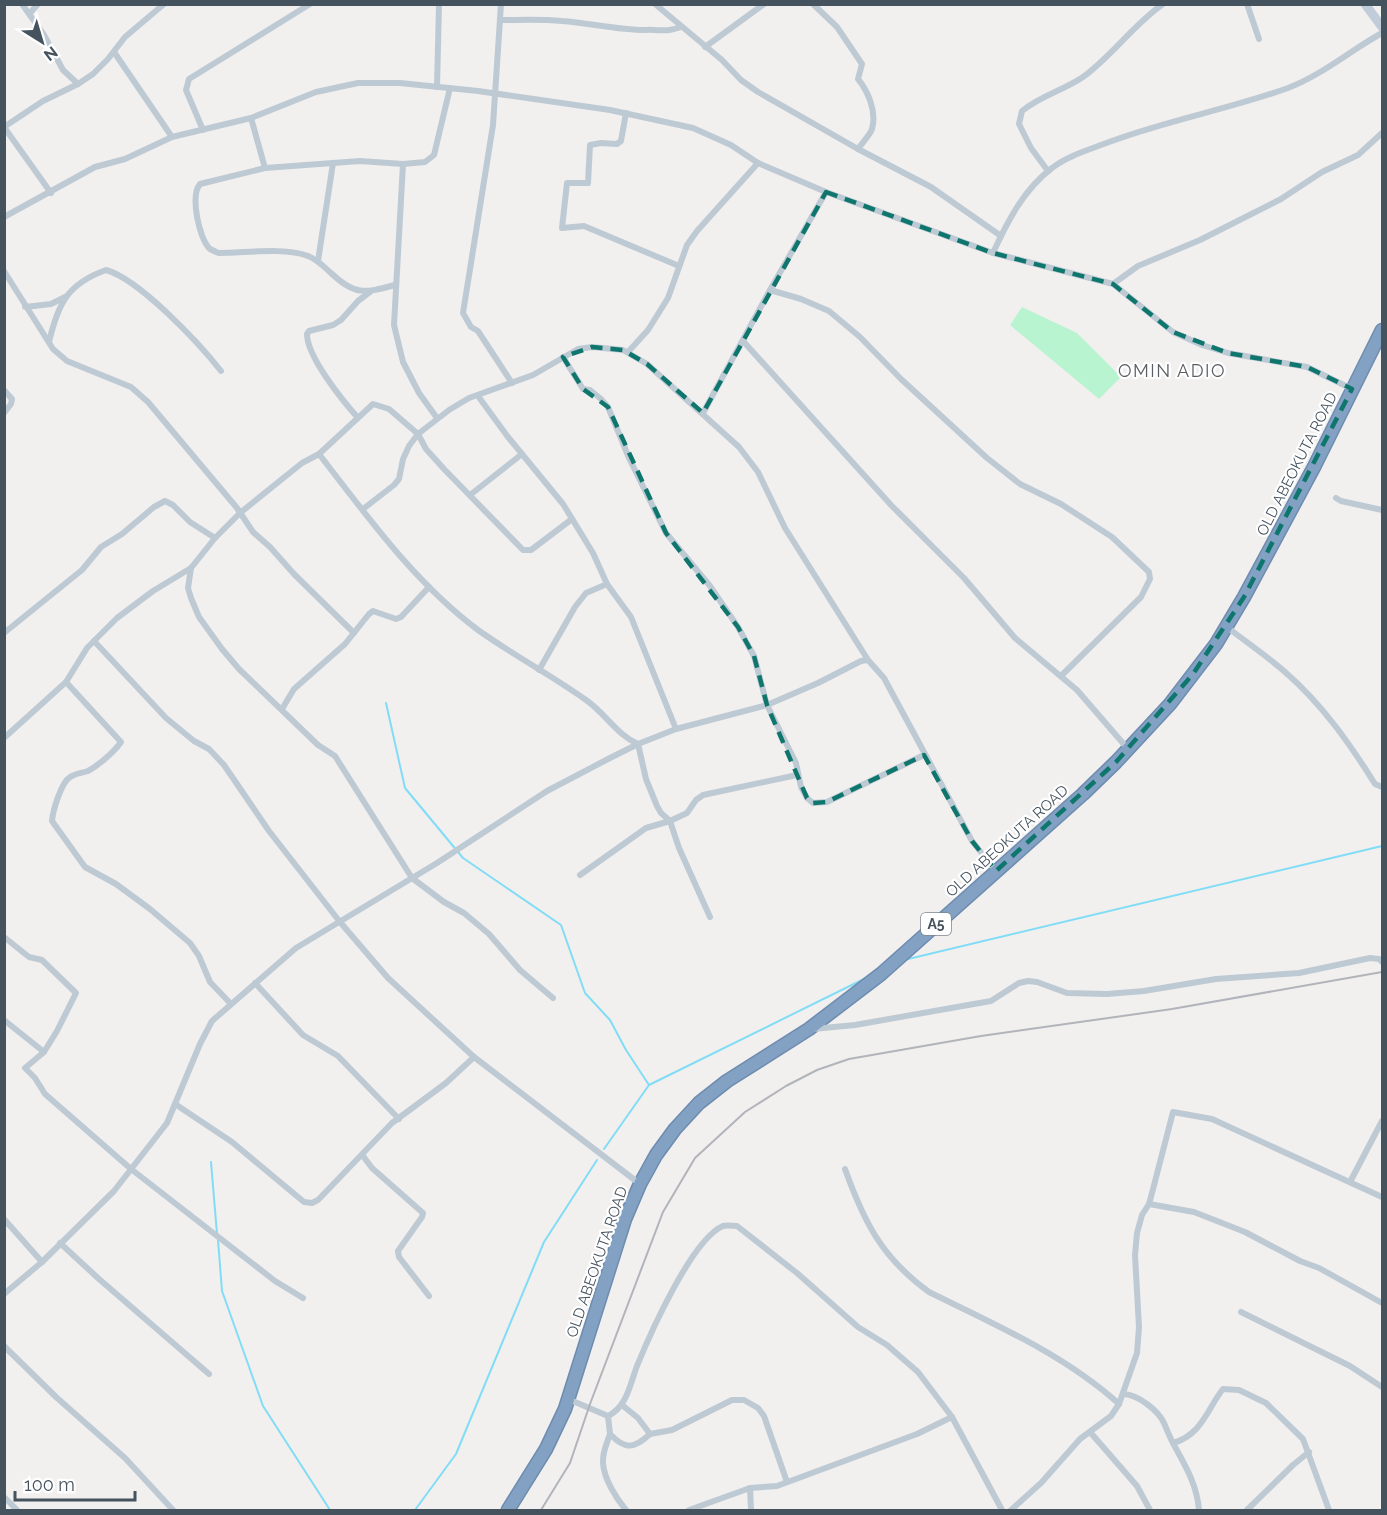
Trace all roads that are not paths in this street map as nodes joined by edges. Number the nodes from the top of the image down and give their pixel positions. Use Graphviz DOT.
graph roads {
  1 [pos="22,4"];
  2 [pos="38,4"];
  3 [pos="164,4"];
  4 [pos="310,4"];
  5 [pos="439,4"];
  6 [pos="501,4"];
  7 [pos="655,4"];
  8 [pos="764,4"];
  9 [pos="813,4"];
  10 [pos="1163,4"];
  11 [pos="1247,4"];
  12 [pos="1365,4"];
  13 [pos="30,13"];
  14 [pos="501,20"];
  15 [pos="681,27"];
  16 [pos="1383,27"];
  17 [pos="1383,33"];
  18 [pos="1259,39"];
  19 [pos="705,47"];
  20 [pos="114,52"];
  21 [pos="78,84"];
  22 [pos="437,87"];
  23 [pos="450,88"];
  24 [pos="496,93"];
  25 [pos="626,113"];
  26 [pos="251,118"];
  27 [pos="5,127"];
  28 [pos="203,130"];
  29 [pos="1383,133"];
  30 [pos="172,137"];
  31 [pos="858,148"];
  32 [pos="333,163"];
  33 [pos="758,163"];
  34 [pos="403,165"];
  35 [pos="265,168"];
  36 [pos="1048,171"];
  37 [pos="826,192"];
  38 [pos="51,193"];
  39 [pos="4,217"];
  40 [pos="1001,236"];
  41 [pos="993,253"];
  42 [pos="318,261"];
  43 [pos="679,266"];
  44 [pos="4,271"];
  45 [pos="1113,284"];
  46 [pos="395,285"];
  47 [pos="770,290"];
  48 [pos="372,291"];
  49 [pos="65,296"];
  50 [pos="25,307"];
  51 [pos="1382,331"];
  52 [pos="743,341"];
  53 [pos="49,342"];
  54 [pos="628,352"];
  55 [pos="563,357"];
  56 [pos="221,371"];
  57 [pos="512,383"];
  58 [pos="1352,389"];
  59 [pos="4,390"];
  60 [pos="478,396"];
  61 [pos="4,413"];
  62 [pos="703,413"];
  63 [pos="358,418"];
  64 [pos="437,418"];
  65 [pos="418,434"];
  66 [pos="319,454"];
  67 [pos="522,454"];
  68 [pos="470,495"];
  69 [pos="1336,498"];
  70 [pos="363,509"];
  71 [pos="1383,510"];
  72 [pos="240,513"];
  73 [pos="572,519"];
  74 [pos="215,538"];
  75 [pos="191,568"];
  76 [pos="606,584"];
  77 [pos="429,587"];
  78 [pos="1227,627"];
  79 [pos="4,633"];
  80 [pos="354,633"];
  81 [pos="94,641"];
  82 [pos="868,660"];
  83 [pos="539,670"];
  84 [pos="1061,676"];
  85 [pos="66,682"];
  86 [pos="767,705"];
  87 [pos="282,709"];
  88 [pos="676,729"];
  89 [pos="4,738"];
  90 [pos="638,744"];
  91 [pos="1128,749"];
  92 [pos="924,755"];
  93 [pos="797,775"];
  94 [pos="1383,787"];
  95 [pos="670,821"];
  96 [pos="996,871"];
  97 [pos="580,874"];
  98 [pos="412,878"];
  99 [pos="710,917"];
  100 [pos="340,922"];
  101 [pos="4,937"];
  102 [pos="1383,962"];
  103 [pos="255,983"];
  104 [pos="553,998"];
  105 [pos="231,1004"];
  106 [pos="4,1020"];
  107 [pos="809,1029"];
  108 [pos="44,1052"];
  109 [pos="474,1057"];
  110 [pos="175,1104"];
  111 [pos="399,1119"];
  112 [pos="1383,1121"];
  113 [pos="363,1156"];
  114 [pos="131,1169"];
  115 [pos="845,1169"];
  116 [pos="1350,1182"];
  117 [pos="640,1184"];
  118 [pos="1383,1197"];
  119 [pos="1149,1204"];
  120 [pos="4,1219"];
  121 [pos="60,1243"];
  122 [pos="42,1262"];
  123 [pos="4,1294"];
  124 [pos="429,1296"];
  125 [pos="303,1298"];
  126 [pos="1383,1303"];
  127 [pos="1241,1312"];
  128 [pos="4,1346"];
  129 [pos="209,1374"];
  130 [pos="1383,1387"];
  131 [pos="1124,1394"];
  132 [pos="568,1399"];
  133 [pos="1119,1404"];
  134 [pos="622,1405"];
  135 [pos="608,1416"];
  136 [pos="951,1417"];
  137 [pos="1090,1432"];
  138 [pos="610,1434"];
  139 [pos="650,1434"];
  140 [pos="1173,1443"];
  141 [pos="1309,1452"];
  142 [pos="787,1482"];
  143 [pos="750,1488"];
  144 [pos="4,1497"];
  145 [pos="17,1510"];
  146 [pos="173,1510"];
  147 [pos="508,1510"];
  148 [pos="626,1510"];
  149 [pos="689,1510"];
  150 [pos="751,1510"];
  151 [pos="1002,1510"];
  152 [pos="1011,1510"];
  153 [pos="1150,1510"];
  154 [pos="1199,1510"];
  155 [pos="1247,1510"];
  156 [pos="1329,1510"];
  1 -- 13 [label="street"];
  2 -- 13 [label="street"];
  3 -- 20 [label="street"];
  4 -- 28 [label="street"];
  5 -- 22 [label="street"];
  6 -- 14 [label="street"];
  7 -- 15 [label="street"];
  8 -- 19 [label="street"];
  9 -- 31 [label="street"];
  10 -- 36 [label="street"];
  11 -- 18 [label="street"];
  12 -- 16 [label="street"];
  13 -- 21 [label="street"];
  14 -- 15 [label="street"];
  14 -- 24 [label="street"];
  15 -- 19 [label="street"];
  17 -- 36 [label="street"];
  19 -- 31 [label="street"];
  20 -- 21 [label="street"];
  20 -- 30 [label="street"];
  21 -- 27 [label="street"];
  22 -- 23 [label="street"];
  22 -- 26 [label="street"];
  23 -- 24 [label="street"];
  23 -- 34 [label="street"];
  24 -- 25 [label="street"];
  24 -- 57 [label="street"];
  25 -- 33 [label="street"];
  25 -- 43 [label="street"];
  26 -- 28 [label="street"];
  26 -- 35 [label="street"];
  27 -- 38 [label="street"];
  28 -- 30 [label="street"];
  29 -- 45 [label="street"];
  30 -- 38 [label="street"];
  31 -- 40 [label="street"];
  32 -- 34 [label="street"];
  32 -- 35 [label="street"];
  32 -- 42 [label="street"];
  33 -- 37 [label="street"];
  33 -- 43 [label="street"];
  34 -- 46 [label="street"];
  35 -- 42 [label="street"];
  36 -- 40 [label="street"];
  37 -- 41 [label="street"];
  37 -- 47 [label="street"];
  38 -- 39 [label="street"];
  40 -- 41 [label="street"];
  41 -- 45 [label="street"];
  42 -- 48 [label="street"];
  43 -- 54 [label="street"];
  44 -- 50 [label="street"];
  45 -- 58 [label="street"];
  46 -- 48 [label="street"];
  46 -- 64 [label="street"];
  47 -- 52 [label="street"];
  47 -- 84 [label="street"];
  48 -- 63 [label="street"];
  49 -- 50 [label="street"];
  49 -- 53 [label="street"];
  49 -- 56 [label="street"];
  50 -- 53 [label="street"];
  51 -- 58 [label="highway, OLD ABEOKUTA ROAD / A5"];
  52 -- 62 [label="street"];
  52 -- 84 [label="street"];
  53 -- 72 [label="street"];
  54 -- 55 [label="street"];
  54 -- 62 [label="street"];
  55 -- 57 [label="street"];
  55 -- 86 [label="street"];
  57 -- 60 [label="street"];
  58 -- 78 [label="highway, OLD ABEOKUTA ROAD / A5"];
  59 -- 61 [label="street"];
  60 -- 64 [label="street"];
  60 -- 67 [label="street"];
  62 -- 82 [label="street"];
  63 -- 65 [label="street"];
  63 -- 66 [label="street"];
  64 -- 65 [label="street"];
  65 -- 68 [label="street"];
  65 -- 70 [label="street"];
  66 -- 70 [label="street"];
  66 -- 72 [label="street"];
  67 -- 68 [label="street"];
  67 -- 73 [label="street"];
  68 -- 73 [label="street"];
  69 -- 71 [label="street"];
  70 -- 77 [label="street"];
  72 -- 74 [label="street"];
  72 -- 80 [label="street"];
  73 -- 76 [label="street"];
  74 -- 75 [label="street"];
  74 -- 79 [label="street"];
  75 -- 81 [label="street"];
  75 -- 87 [label="street"];
  76 -- 83 [label="street"];
  76 -- 88 [label="street"];
  77 -- 80 [label="street"];
  77 -- 83 [label="street"];
  78 -- 91 [label="highway, OLD ABEOKUTA ROAD / A5"];
  78 -- 94 [label="street"];
  80 -- 87 [label="street"];
  81 -- 85 [label="street"];
  81 -- 100 [label="street"];
  82 -- 86 [label="street"];
  82 -- 92 [label="street"];
  83 -- 90 [label="street"];
  84 -- 91 [label="street"];
  85 -- 89 [label="street"];
  85 -- 105 [label="street"];
  86 -- 88 [label="street"];
  86 -- 93 [label="street"];
  87 -- 98 [label="street"];
  88 -- 90 [label="street"];
  90 -- 95 [label="street"];
  90 -- 98 [label="street"];
  91 -- 96 [label="highway, OLD ABEOKUTA ROAD / A5"];
  92 -- 93 [label="street"];
  92 -- 96 [label="street"];
  93 -- 95 [label="street"];
  95 -- 97 [label="street"];
  95 -- 99 [label="street"];
  96 -- 107 [label="highway, OLD ABEOKUTA ROAD / A5"];
  98 -- 100 [label="street"];
  98 -- 104 [label="street"];
  100 -- 103 [label="street"];
  100 -- 109 [label="street"];
  101 -- 108 [label="street"];
  102 -- 107 [label="street"];
  103 -- 105 [label="street"];
  103 -- 111 [label="street"];
  105 -- 110 [label="street"];
  106 -- 108 [label="street"];
  107 -- 117 [label="highway, OLD ABEOKUTA ROAD / A5"];
  108 -- 114 [label="street"];
  109 -- 111 [label="street"];
  109 -- 117 [label="street"];
  110 -- 113 [label="street"];
  110 -- 114 [label="street"];
  111 -- 113 [label="street"];
  112 -- 116 [label="street"];
  113 -- 124 [label="street"];
  114 -- 121 [label="street"];
  114 -- 125 [label="street"];
  115 -- 133 [label="street"];
  116 -- 118 [label="street"];
  116 -- 119 [label="street"];
  117 -- 132 [label="highway, OLD ABEOKUTA ROAD / A5"];
  119 -- 126 [label="street"];
  119 -- 131 [label="street"];
  120 -- 122 [label="street"];
  121 -- 122 [label="street"];
  121 -- 129 [label="street"];
  122 -- 123 [label="street"];
  127 -- 130 [label="street"];
  128 -- 146 [label="street"];
  131 -- 133 [label="street"];
  131 -- 140 [label="street"];
  132 -- 135 [label="street"];
  132 -- 147 [label="highway, OLD ABEOKUTA ROAD / A5"];
  133 -- 137 [label="street"];
  134 -- 135 [label="street"];
  134 -- 136 [label="street"];
  134 -- 139 [label="street"];
  135 -- 138 [label="street"];
  136 -- 142 [label="street"];
  136 -- 151 [label="street"];
  137 -- 152 [label="street"];
  137 -- 153 [label="street"];
  138 -- 139 [label="street"];
  138 -- 148 [label="street"];
  139 -- 142 [label="street"];
  140 -- 141 [label="street"];
  140 -- 154 [label="street"];
  141 -- 155 [label="street"];
  141 -- 156 [label="street"];
  142 -- 143 [label="street"];
  143 -- 149 [label="street"];
  143 -- 150 [label="street"];
  144 -- 145 [label="street"];
}
